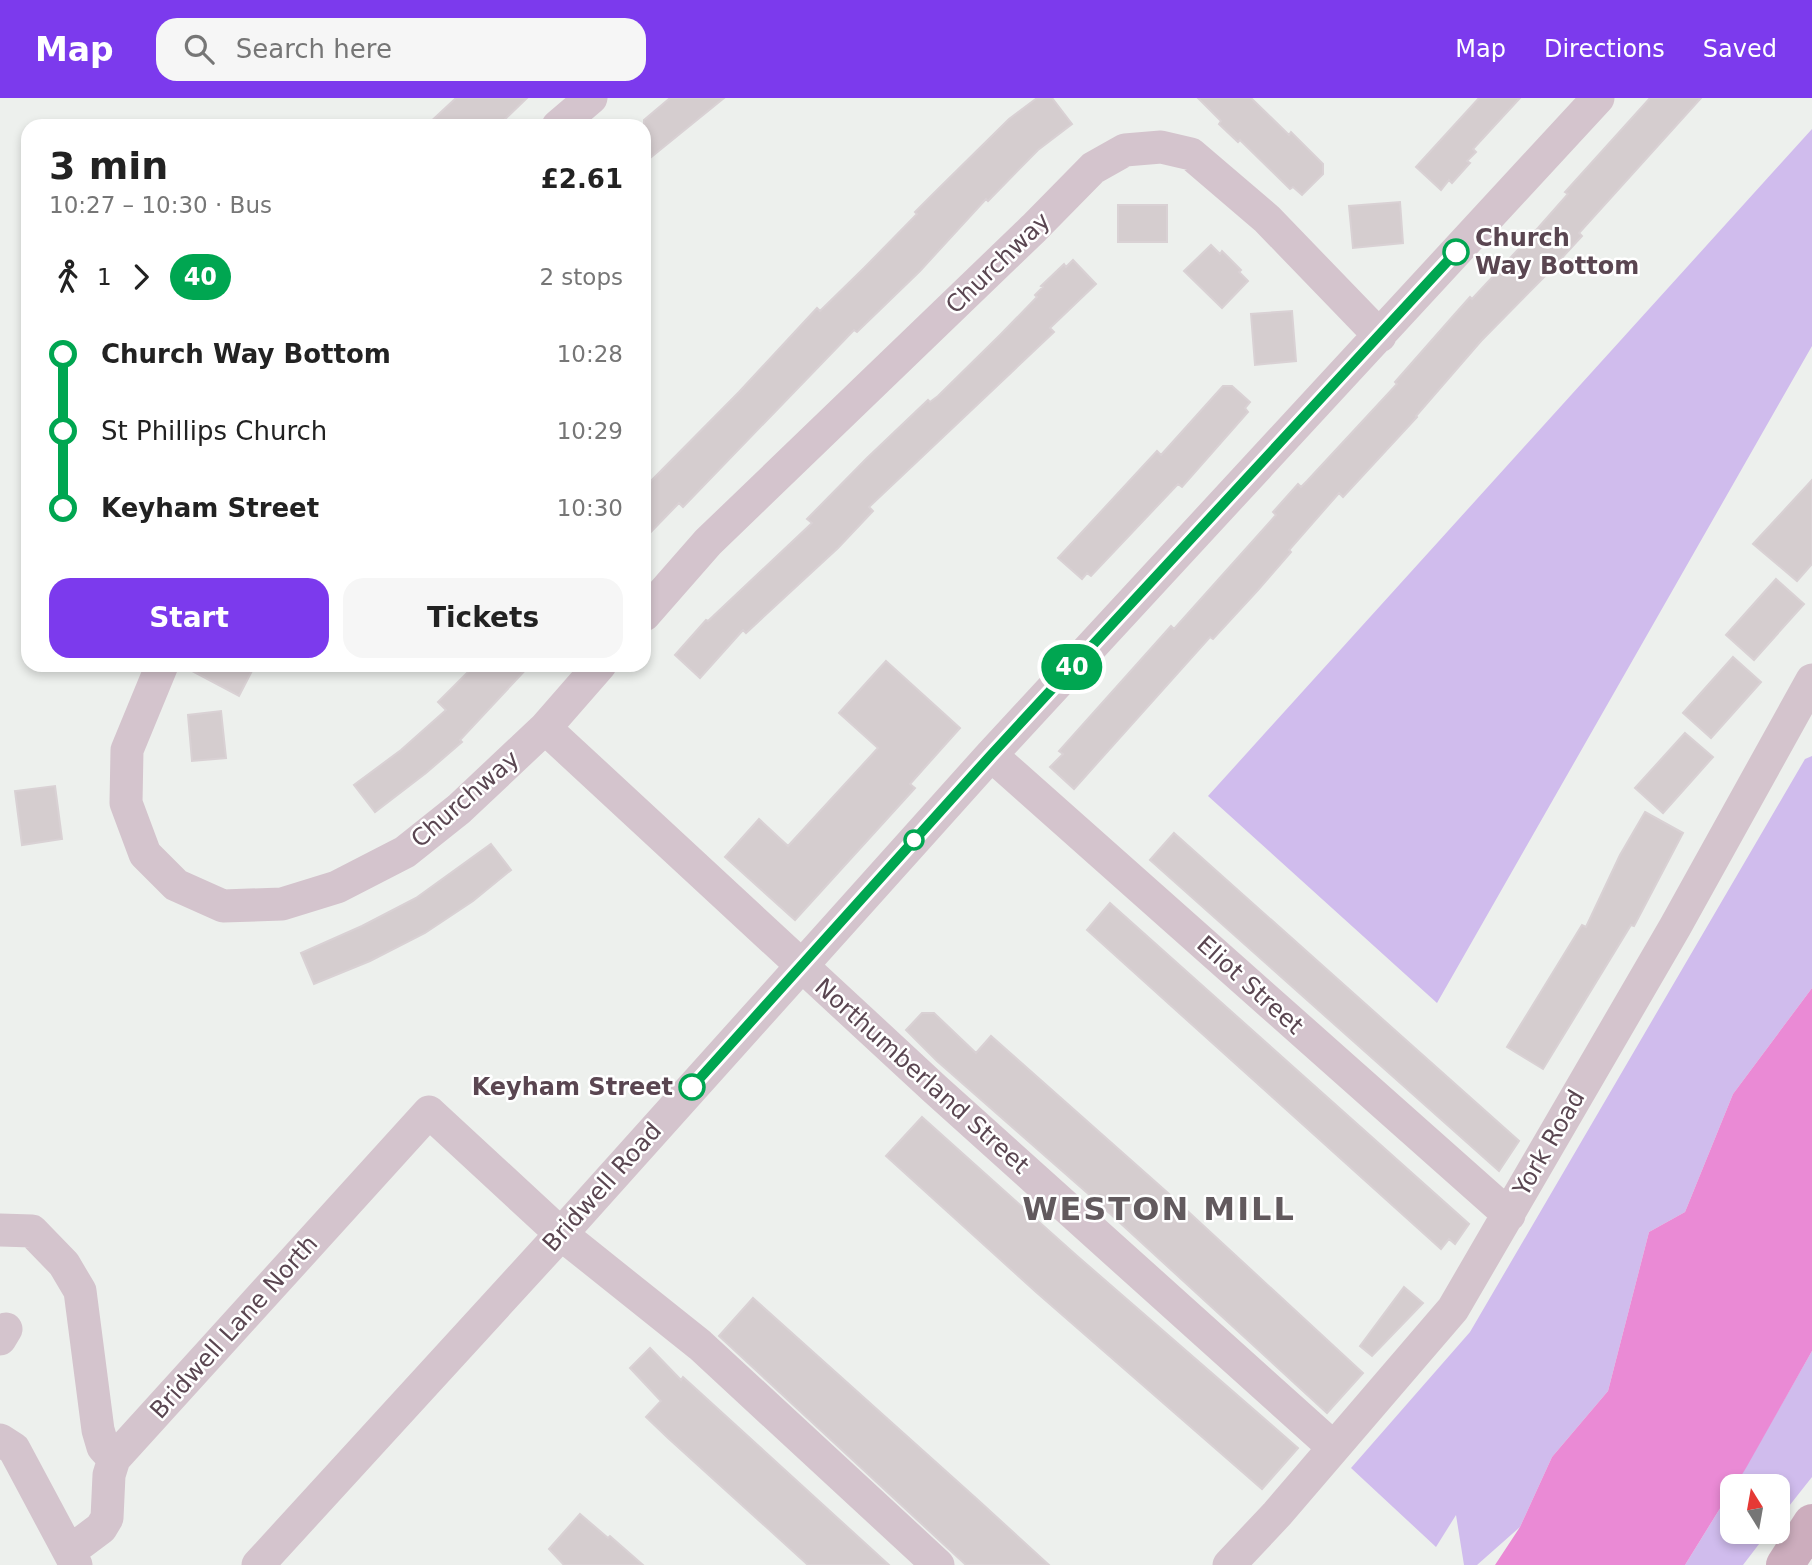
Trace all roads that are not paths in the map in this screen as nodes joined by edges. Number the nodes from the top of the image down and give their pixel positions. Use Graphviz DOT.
graph roads {
  1 [pos="591,98"];
  2 [pos="1598,98"];
  3 [pos="566,119"];
  4 [pos="1380,335"];
  5 [pos="651,607"];
  6 [pos="159,672"];
  7 [pos="594,672"];
  8 [pos="1812,680"];
  9 [pos="545,728"];
  10 [pos="991,755"];
  11 [pos="801,965"];
  12 [pos="1509,1215"];
  13 [pos="0,1230"];
  14 [pos="561,1234"];
  15 [pos="0,1440"];
  16 [pos="1334,1447"];
  17 [pos="114,1459"];
  18 [pos="1812,1522"];
  19 [pos="72,1559"];
  20 [pos="258,1565"];
  21 [pos="938,1565"];
  22 [pos="1229,1565"];
  23 [pos="1784,1565"];
  1 -- 3 [label="street"];
  2 -- 4 [label="street, Bridwell Road"];
  4 -- 5 [label="street, Churchway"];
  4 -- 10 [label="street, Bridwell Road"];
  6 -- 9 [label="street, Churchway"];
  7 -- 9 [label="street, Churchway"];
  8 -- 12 [label="street, York Road"];
  9 -- 11 [label="street, Northumberland Street"];
  10 -- 11 [label="street, Bridwell Road"];
  10 -- 12 [label="street, Eliot Street"];
  11 -- 14 [label="street, Bridwell Road"];
  11 -- 16 [label="street, Northumberland Street"];
  12 -- 16 [label="street, York Road"];
  13 -- 17 [label="street"];
  14 -- 17 [label="street, Bridwell Lane North"];
  14 -- 20 [label="street, Bridwell Road"];
  14 -- 21 [label="street"];
  15 -- 19 [label="street"];
  16 -- 22 [label="street, York Road"];
  17 -- 19 [label="street"];
  18 -- 23 [label="main road"];
}
